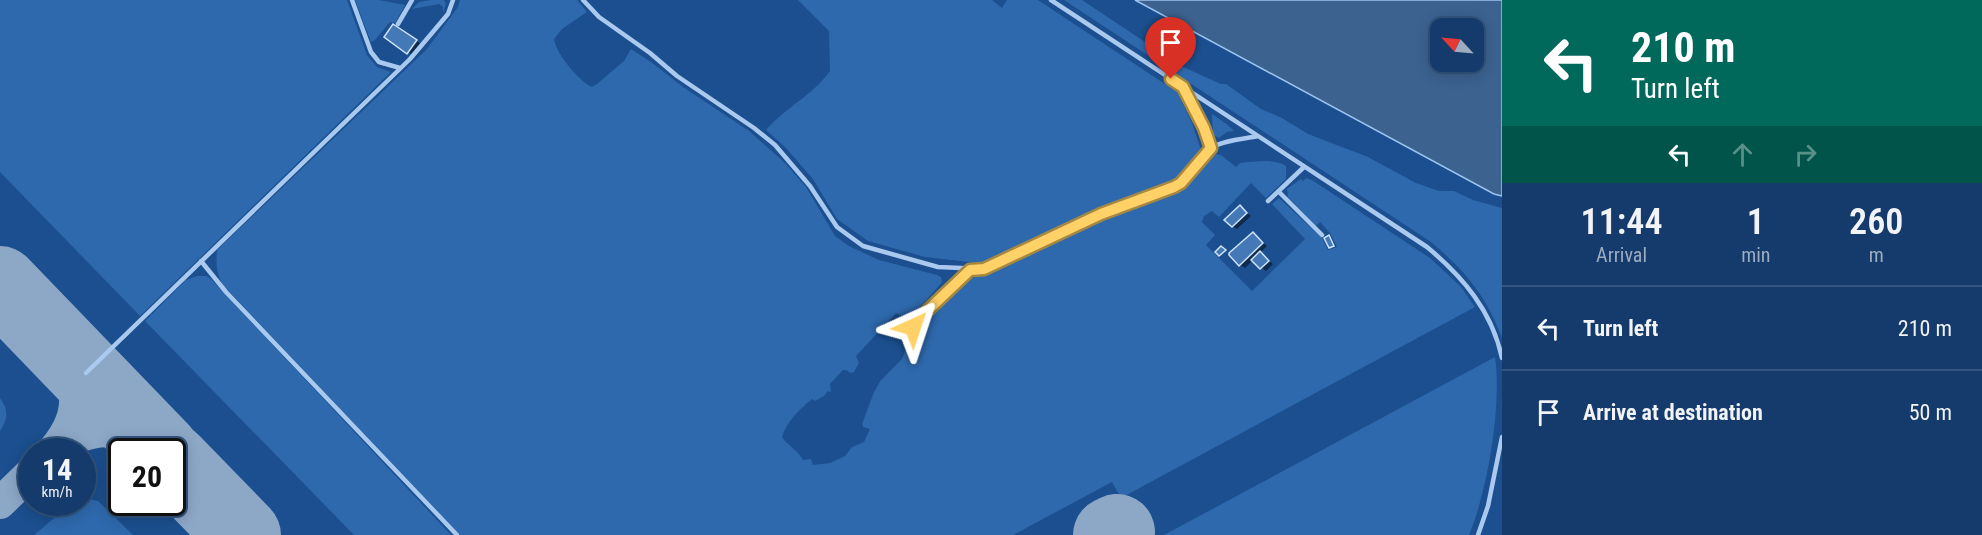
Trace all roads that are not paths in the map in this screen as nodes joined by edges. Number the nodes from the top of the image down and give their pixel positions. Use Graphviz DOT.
graph roads {
  1 [pos="352,0"];
  2 [pos="412,0"];
  3 [pos="453,0"];
  4 [pos="583,0"];
  5 [pos="1051,0"];
  6 [pos="398,24"];
  7 [pos="400,69"];
  8 [pos="1183,87"];
  9 [pos="1258,136"];
  10 [pos="1211,148"];
  11 [pos="1304,166"];
  12 [pos="1279,192"];
  13 [pos="1268,201"];
  14 [pos="1322,235"];
  15 [pos="201,261"];
  16 [pos="970,270"];
  17 [pos="913,327"];
  18 [pos="1502,358"];
  19 [pos="86,373"];
  20 [pos="1502,438"];
  21 [pos="457,535"];
  22 [pos="1478,535"];
  1 -- 7 [label="lane"];
  2 -- 6 [label="lane"];
  3 -- 7 [label="lane"];
  4 -- 16 [label="lane"];
  5 -- 8 [label="lane"];
  7 -- 15 [label="lane"];
  8 -- 9 [label="lane"];
  8 -- 10 [label="lane"];
  9 -- 10 [label="lane"];
  9 -- 11 [label="lane"];
  10 -- 16 [label="lane"];
  11 -- 12 [label="lane"];
  11 -- 18 [label="lane"];
  12 -- 13 [label="lane"];
  12 -- 14 [label="lane"];
  15 -- 19 [label="lane"];
  15 -- 21 [label="lane"];
  16 -- 17 [label="lane"];
  20 -- 22 [label="lane"];
}
